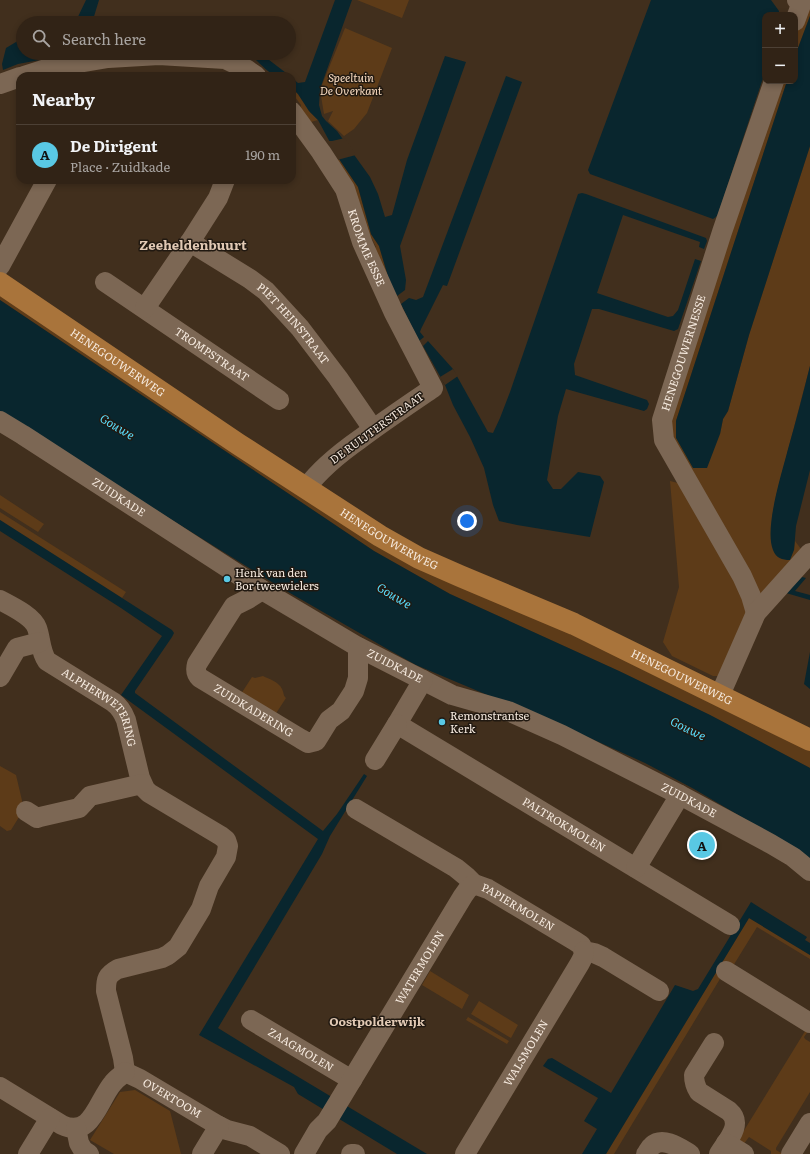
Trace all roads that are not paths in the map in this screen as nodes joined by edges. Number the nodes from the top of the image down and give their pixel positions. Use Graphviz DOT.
graph roads {
  1 [pos="800,1"];
  2 [pos="797,12"];
  3 [pos="102,60"];
  4 [pos="227,60"];
  5 [pos="73,70"];
  6 [pos="36,72"];
  7 [pos="249,72"];
  8 [pos="16,78"];
  9 [pos="0,84"];
  10 [pos="773,84"];
  11 [pos="296,118"];
  12 [pos="45,184"];
  13 [pos="223,184"];
  14 [pos="190,242"];
  15 [pos="0,266"];
  16 [pos="105,282"];
  17 [pos="0,283"];
  18 [pos="145,308"];
  19 [pos="433,388"];
  20 [pos="279,400"];
  21 [pos="0,421"];
  22 [pos="373,429"];
  23 [pos="306,488"];
  24 [pos="810,553"];
  25 [pos="262,590"];
  26 [pos="0,600"];
  27 [pos="756,613"];
  28 [pos="40,642"];
  29 [pos="358,647"];
  30 [pos="0,677"];
  31 [pos="422,680"];
  32 [pos="720,695"];
  33 [pos="397,724"];
  34 [pos="810,740"];
  35 [pos="375,760"];
  36 [pos="142,784"];
  37 [pos="680,795"];
  38 [pos="356,809"];
  39 [pos="26,811"];
  40 [pos="636,868"];
  41 [pos="810,871"];
  42 [pos="474,884"];
  43 [pos="730,926"];
  44 [pos="584,951"];
  45 [pos="726,971"];
  46 [pos="659,991"];
  47 [pos="251,1020"];
  48 [pos="810,1022"];
  49 [pos="714,1043"];
  50 [pos="125,1072"];
  51 [pos="0,1087"];
  52 [pos="347,1088"];
  53 [pos="50,1118"];
  54 [pos="810,1123"];
  55 [pos="219,1126"];
  56 [pos="76,1128"];
  57 [pos="722,1149"];
  58 [pos="28,1154"];
  59 [pos="89,1154"];
  60 [pos="202,1154"];
  61 [pos="279,1154"];
  62 [pos="304,1154"];
  63 [pos="351,1154"];
  64 [pos="355,1154"];
  65 [pos="465,1154"];
  66 [pos="646,1154"];
  67 [pos="690,1154"];
  68 [pos="744,1154"];
  69 [pos="791,1154"];
  1 -- 2 [label="street"];
  3 -- 5 [label="street"];
  4 -- 7 [label="street"];
  5 -- 6 [label="street"];
  8 -- 9 [label="street"];
  10 -- 27 [label="street, HENEGOUWERNESSE"];
  11 -- 19 [label="street, KROMME ESSE"];
  12 -- 15 [label="street"];
  13 -- 14 [label="street"];
  14 -- 18 [label="street"];
  14 -- 22 [label="street, PIET HEINSTRAAT"];
  16 -- 18 [label="street, TROMPSTRAAT"];
  17 -- 23 [label="main road, HENEGOUWERWEG"];
  18 -- 20 [label="street, TROMPSTRAAT"];
  19 -- 22 [label="street, DE RUIJTERSTRAAT"];
  21 -- 25 [label="street, ZUIDKADE"];
  22 -- 23 [label="street, DE RUIJTERSTRAAT"];
  23 -- 32 [label="main road, HENEGOUWERWEG"];
  24 -- 27 [label="street"];
  25 -- 29 [label="street, ZUIDKADE"];
  25 -- 29 [label="street, ZUIDKADERING"];
  26 -- 28 [label="street, ALPHERWETERING"];
  27 -- 32 [label="street"];
  28 -- 30 [label="street"];
  28 -- 36 [label="street, ALPHERWETERING"];
  29 -- 31 [label="street, ZUIDKADE"];
  31 -- 33 [label="street"];
  31 -- 37 [label="street, ZUIDKADE"];
  32 -- 34 [label="main road, HENEGOUWERWEG"];
  33 -- 35 [label="street"];
  33 -- 40 [label="street, PALTROKMOLEN"];
  36 -- 39 [label="street"];
  36 -- 50 [label="street"];
  37 -- 40 [label="street"];
  37 -- 41 [label="street, ZUIDKADE"];
  38 -- 42 [label="street, PAPIERMOLEN"];
  40 -- 43 [label="street, PALTROKMOLEN"];
  42 -- 44 [label="street, PAPIERMOLEN"];
  42 -- 52 [label="street, WATERMOLEN"];
  44 -- 46 [label="street, PAPIERMOLEN"];
  44 -- 65 [label="street, WALSMOLEN"];
  45 -- 48 [label="street"];
  47 -- 52 [label="street, ZAAGMOLEN"];
  49 -- 57 [label="street"];
  50 -- 55 [label="street, OVERTOOM"];
  50 -- 56 [label="street"];
  51 -- 53 [label="street"];
  52 -- 62 [label="street, WATERMOLEN"];
  53 -- 56 [label="street"];
  53 -- 58 [label="street"];
  54 -- 69 [label="street"];
  55 -- 60 [label="street"];
  55 -- 61 [label="street, OVERTOOM"];
  56 -- 59 [label="street"];
  57 -- 68 [label="street"];
  63 -- 64 [label="street"];
  66 -- 67 [label="street"];
}
